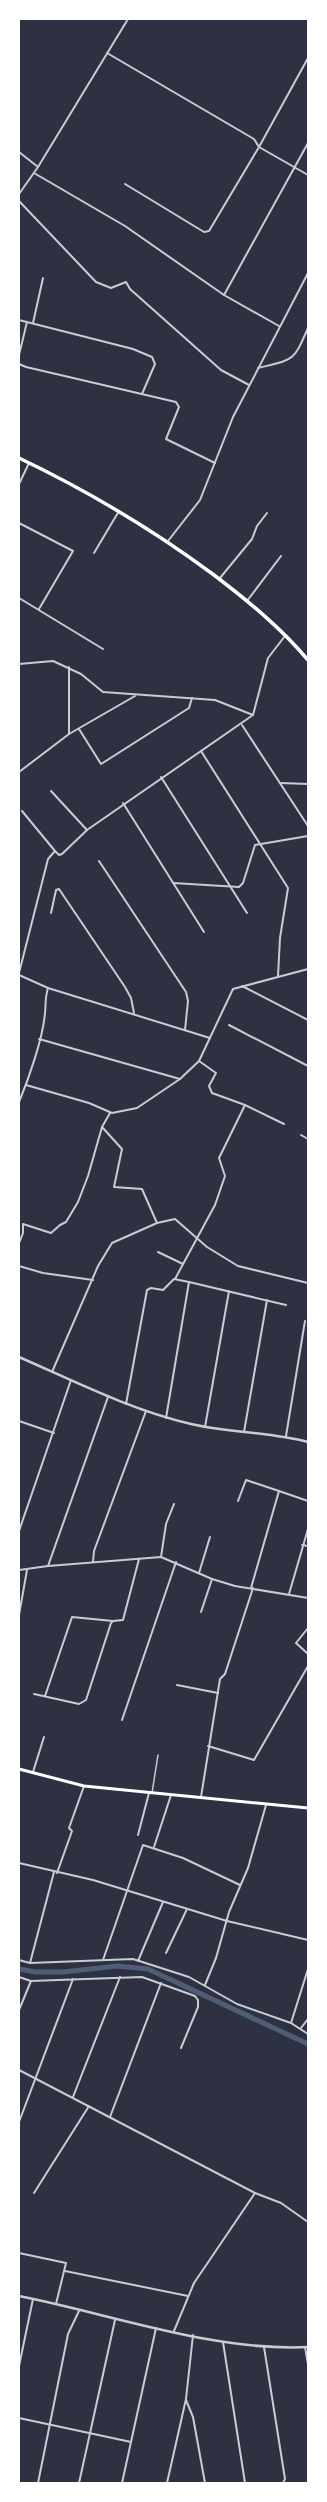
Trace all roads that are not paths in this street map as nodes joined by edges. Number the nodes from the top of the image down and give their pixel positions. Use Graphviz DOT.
graph roads {
  1 [pos="128,19"];
  2 [pos="108,53"];
  3 [pos="308,58"];
  4 [pos="308,143"];
  5 [pos="259,147"];
  6 [pos="19,152"];
  7 [pos="38,166"];
  8 [pos="295,167"];
  9 [pos="34,173"];
  10 [pos="308,175"];
  11 [pos="125,184"];
  12 [pos="19,194"];
  13 [pos="19,201"];
  14 [pos="308,273"];
  15 [pos="43,278"];
  16 [pos="224,295"];
  17 [pos="19,320"];
  18 [pos="27,322"];
  19 [pos="33,323"];
  20 [pos="279,326"];
  21 [pos="308,328"];
  22 [pos="19,355"];
  23 [pos="19,364"];
  24 [pos="258,368"];
  25 [pos="249,385"];
  26 [pos="142,394"];
  27 [pos="19,458"];
  28 [pos="29,463"];
  29 [pos="215,463"];
  30 [pos="19,484"];
  31 [pos="119,511"];
  32 [pos="267,513"];
  33 [pos="19,523"];
  34 [pos="168,541"];
  35 [pos="94,553"];
  36 [pos="281,556"];
  37 [pos="219,579"];
  38 [pos="19,598"];
  39 [pos="248,601"];
  40 [pos="39,608"];
  41 [pos="286,634"];
  42 [pos="103,649"];
  43 [pos="307,657"];
  44 [pos="19,664"];
  45 [pos="69,667"];
  46 [pos="136,695"];
  47 [pos="192,698"];
  48 [pos="253,715"];
  49 [pos="242,724"];
  50 [pos="79,730"];
  51 [pos="68,734"];
  52 [pos="201,751"];
  53 [pos="19,772"];
  54 [pos="161,777"];
  55 [pos="280,783"];
  56 [pos="308,784"];
  57 [pos="51,791"];
  58 [pos="123,804"];
  59 [pos="22,811"];
  60 [pos="308,826"];
  61 [pos="87,830"];
  62 [pos="308,836"];
  63 [pos="258,844"];
  64 [pos="55,852"];
  65 [pos="98,861"];
  66 [pos="173,884"];
  67 [pos="229,888"];
  68 [pos="51,913"];
  69 [pos="247,913"];
  70 [pos="204,932"];
  71 [pos="308,969"];
  72 [pos="19,974"];
  73 [pos="278,976"];
  74 [pos="242,986"];
  75 [pos="48,988"];
  76 [pos="134,1013"];
  77 [pos="308,1020"];
  78 [pos="229,1025"];
  79 [pos="184,1030"];
  80 [pos="210,1038"];
  81 [pos="39,1039"];
  82 [pos="199,1061"];
  83 [pos="308,1066"];
  84 [pos="180,1080"];
  85 [pos="26,1085"];
  86 [pos="19,1102"];
  87 [pos="245,1105"];
  88 [pos="110,1113"];
  89 [pos="284,1124"];
  90 [pos="102,1127"];
  91 [pos="301,1136"];
  92 [pos="308,1139"];
  93 [pos="157,1223"];
  94 [pos="196,1239"];
  95 [pos="19,1243"];
  96 [pos="158,1252"];
  97 [pos="183,1264"];
  98 [pos="19,1266"];
  99 [pos="175,1279"];
  100 [pos="93,1280"];
  101 [pos="189,1282"];
  102 [pos="308,1283"];
  103 [pos="229,1291"];
  104 [pos="267,1300"];
  105 [pos="286,1305"];
  106 [pos="305,1320"];
  107 [pos="19,1357"];
  108 [pos="52,1372"];
  109 [pos="71,1380"];
  110 [pos="108,1397"];
  111 [pos="126,1404"];
  112 [pos="146,1411"];
  113 [pos="166,1418"];
  114 [pos="19,1421"];
  115 [pos="205,1427"];
  116 [pos="244,1432"];
  117 [pos="54,1433"];
  118 [pos="286,1436"];
  119 [pos="308,1442"];
  120 [pos="280,1491"];
  121 [pos="238,1501"];
  122 [pos="308,1501"];
  123 [pos="174,1504"];
  124 [pos="308,1529"];
  125 [pos="19,1531"];
  126 [pos="210,1537"];
  127 [pos="302,1546"];
  128 [pos="308,1546"];
  129 [pos="161,1557"];
  130 [pos="139,1559"];
  131 [pos="93,1562"];
  132 [pos="176,1562"];
  133 [pos="48,1566"];
  134 [pos="19,1570"];
  135 [pos="27,1570"];
  136 [pos="199,1573"];
  137 [pos="212,1579"];
  138 [pos="252,1588"];
  139 [pos="289,1594"];
  140 [pos="308,1598"];
  141 [pos="201,1612"];
  142 [pos="19,1614"];
  143 [pos="113,1621"];
  144 [pos="308,1628"];
  145 [pos="308,1654"];
  146 [pos="308,1666"];
  147 [pos="178,1685"];
  148 [pos="218,1693"];
  149 [pos="34,1694"];
  150 [pos="45,1696"];
  151 [pos="122,1720"];
  152 [pos="44,1737"];
  153 [pos="208,1746"];
  154 [pos="158,1755"];
  155 [pos="19,1770"];
  156 [pos="33,1773"];
  157 [pos="84,1786"];
  158 [pos="151,1793"];
  159 [pos="171,1795"];
  160 [pos="201,1798"];
  161 [pos="266,1805"];
  162 [pos="308,1808"];
  163 [pos="138,1834"];
  164 [pos="154,1848"];
  165 [pos="19,1863"];
  166 [pos="56,1873"];
  167 [pos="240,1885"];
  168 [pos="127,1891"];
  169 [pos="163,1902"];
  170 [pos="187,1909"];
  171 [pos="228,1921"];
  172 [pos="308,1940"];
  173 [pos="166,1953"];
  174 [pos="19,1960"];
  175 [pos="103,1960"];
  176 [pos="138,1961"];
  177 [pos="30,1963"];
  178 [pos="308,1969"];
  179 [pos="19,1977"];
  180 [pos="120,1977"];
  181 [pos="73,1978"];
  182 [pos="31,1981"];
  183 [pos="161,1983"];
  184 [pos="205,1985"];
  185 [pos="19,2010"];
  186 [pos="308,2019"];
  187 [pos="291,2023"];
  188 [pos="301,2028"];
  189 [pos="308,2034"];
  190 [pos="181,2048"];
  191 [pos="19,2070"];
  192 [pos="36,2078"];
  193 [pos="73,2098"];
  194 [pos="89,2106"];
  195 [pos="110,2117"];
  196 [pos="19,2122"];
  197 [pos="34,2193"];
  198 [pos="255,2193"];
  199 [pos="308,2222"];
  200 [pos="19,2253"];
  201 [pos="65,2271"];
  202 [pos="19,2296"];
  203 [pos="188,2296"];
  204 [pos="33,2299"];
  205 [pos="56,2304"];
  206 [pos="79,2311"];
  207 [pos="115,2320"];
  208 [pos="156,2328"];
  209 [pos="174,2331"];
  210 [pos="193,2335"];
  211 [pos="223,2340"];
  212 [pos="264,2346"];
  213 [pos="307,2347"];
  214 [pos="308,2364"];
  215 [pos="19,2366"];
  216 [pos="186,2399"];
  217 [pos="19,2418"];
  218 [pos="50,2424"];
  219 [pos="90,2433"];
  220 [pos="131,2442"];
  221 [pos="38,2483"];
  222 [pos="79,2483"];
  223 [pos="122,2483"];
  224 [pos="168,2483"];
  225 [pos="205,2483"];
  226 [pos="245,2483"];
  227 [pos="283,2483"];
  1 -- 2 [label="street"];
  2 -- 5 [label="street"];
  2 -- 7 [label="street"];
  3 -- 5 [label="street"];
  4 -- 8 [label="street"];
  5 -- 8 [label="street"];
  5 -- 11 [label="street"];
  6 -- 7 [label="street"];
  7 -- 9 [label="street"];
  8 -- 10 [label="street"];
  8 -- 16 [label="street"];
  9 -- 12 [label="street"];
  9 -- 16 [label="street"];
  13 -- 25 [label="street"];
  14 -- 20 [label="street"];
  15 -- 19 [label="street"];
  16 -- 20 [label="street"];
  17 -- 18 [label="street"];
  18 -- 19 [label="street"];
  18 -- 22 [label="street"];
  19 -- 26 [label="street"];
  20 -- 24 [label="street"];
  21 -- 24 [label="street"];
  23 -- 26 [label="street"];
  24 -- 25 [label="street"];
  25 -- 29 [label="street"];
  26 -- 29 [label="street"];
  27 -- 28 [label="main road"];
  28 -- 30 [label="street"];
  28 -- 31 [label="main road"];
  29 -- 34 [label="street"];
  31 -- 34 [label="main road"];
  31 -- 35 [label="street"];
  32 -- 37 [label="street"];
  33 -- 40 [label="street"];
  34 -- 37 [label="main road"];
  36 -- 39 [label="street"];
  37 -- 39 [label="main road"];
  38 -- 40 [label="street"];
  39 -- 41 [label="main road"];
  40 -- 42 [label="street"];
  41 -- 43 [label="main road"];
  41 -- 48 [label="street"];
  44 -- 45 [label="street"];
  45 -- 46 [label="street"];
  45 -- 51 [label="street"];
  46 -- 47 [label="street"];
  46 -- 50 [label="street"];
  47 -- 48 [label="street"];
  47 -- 50 [label="street"];
  48 -- 49 [label="street"];
  49 -- 52 [label="street"];
  49 -- 55 [label="street"];
  50 -- 51 [label="street"];
  51 -- 53 [label="street"];
  52 -- 54 [label="street"];
  52 -- 63 [label="street"];
  54 -- 58 [label="street"];
  54 -- 67 [label="street"];
  55 -- 56 [label="street"];
  55 -- 60 [label="street"];
  57 -- 61 [label="street"];
  58 -- 61 [label="street"];
  58 -- 66 [label="street"];
  59 -- 64 [label="street"];
  61 -- 64 [label="street"];
  62 -- 63 [label="street"];
  63 -- 67 [label="street"];
  63 -- 73 [label="street"];
  64 -- 72 [label="street"];
  65 -- 79 [label="street"];
  66 -- 67 [label="street"];
  66 -- 70 [label="street"];
  67 -- 69 [label="street"];
  68 -- 76 [label="street"];
  71 -- 73 [label="street"];
  72 -- 75 [label="street"];
  73 -- 74 [label="street"];
  74 -- 77 [label="street"];
  74 -- 80 [label="street"];
  75 -- 76 [label="street"];
  75 -- 81 [label="street"];
  76 -- 79 [label="street"];
  78 -- 83 [label="street"];
  79 -- 80 [label="street"];
  80 -- 82 [label="street"];
  81 -- 84 [label="street"];
  81 -- 85 [label="street"];
  82 -- 84 [label="street"];
  82 -- 87 [label="street"];
  84 -- 88 [label="street"];
  85 -- 86 [label="street"];
  85 -- 88 [label="street"];
  87 -- 89 [label="street"];
  87 -- 94 [label="street"];
  88 -- 90 [label="street"];
  90 -- 93 [label="street"];
  90 -- 95 [label="street"];
  91 -- 92 [label="street"];
  93 -- 94 [label="street"];
  93 -- 100 [label="street"];
  94 -- 97 [label="street"];
  94 -- 102 [label="street"];
  96 -- 97 [label="street"];
  97 -- 99 [label="street"];
  98 -- 100 [label="street"];
  99 -- 101 [label="street"];
  99 -- 111 [label="street"];
  100 -- 108 [label="street"];
  101 -- 103 [label="street"];
  101 -- 113 [label="street"];
  103 -- 104 [label="street"];
  103 -- 115 [label="street"];
  104 -- 105 [label="street"];
  104 -- 116 [label="street"];
  106 -- 118 [label="street"];
  107 -- 108 [label="street"];
  108 -- 109 [label="street"];
  109 -- 110 [label="street"];
  109 -- 117 [label="street"];
  110 -- 111 [label="street"];
  110 -- 133 [label="street"];
  111 -- 112 [label="street"];
  112 -- 113 [label="street"];
  112 -- 131 [label="street"];
  113 -- 115 [label="street"];
  114 -- 117 [label="street"];
  115 -- 116 [label="street"];
  116 -- 118 [label="street"];
  117 -- 125 [label="street"];
  118 -- 119 [label="street"];
  120 -- 121 [label="street"];
  120 -- 122 [label="street"];
  120 -- 138 [label="street"];
  123 -- 129 [label="street"];
  124 -- 127 [label="street"];
  126 -- 136 [label="street"];
  127 -- 128 [label="street"];
  127 -- 139 [label="street"];
  129 -- 130 [label="street"];
  129 -- 132 [label="street"];
  130 -- 131 [label="street"];
  130 -- 143 [label="street"];
  131 -- 133 [label="street"];
  132 -- 136 [label="street"];
  132 -- 151 [label="street"];
  133 -- 135 [label="street"];
  134 -- 135 [label="street"];
  135 -- 142 [label="street"];
  136 -- 137 [label="street"];
  137 -- 138 [label="street"];
  137 -- 141 [label="street"];
  138 -- 139 [label="street"];
  138 -- 148 [label="street"];
  139 -- 140 [label="street"];
  143 -- 150 [label="street"];
  143 -- 150 [label="street"];
  144 -- 145 [label="street"];
  146 -- 153 [label="street"];
  147 -- 148 [label="street"];
  148 -- 153 [label="street"];
  149 -- 150 [label="street"];
  152 -- 156 [label="street"];
  153 -- 160 [label="street"];
  154 -- 158 [label="street"];
  155 -- 156 [label="main road"];
  156 -- 157 [label="main road"];
  157 -- 158 [label="main road"];
  157 -- 166 [label="street"];
  158 -- 159 [label="main road"];
  158 -- 163 [label="street"];
  159 -- 160 [label="main road"];
  159 -- 164 [label="street"];
  160 -- 161 [label="main road"];
  161 -- 162 [label="main road"];
  161 -- 167 [label="street"];
  164 -- 167 [label="street"];
  164 -- 168 [label="street"];
  165 -- 166 [label="street"];
  166 -- 168 [label="street"];
  166 -- 177 [label="street"];
  167 -- 171 [label="street"];
  168 -- 169 [label="street"];
  168 -- 175 [label="street"];
  169 -- 170 [label="street"];
  169 -- 176 [label="street"];
  170 -- 171 [label="street"];
  170 -- 173 [label="street"];
  171 -- 172 [label="street"];
  171 -- 184 [label="street"];
  174 -- 177 [label="street"];
  175 -- 176 [label="street"];
  175 -- 177 [label="street"];
  176 -- 184 [label="street"];
  178 -- 187 [label="street"];
  179 -- 182 [label="street"];
  180 -- 181 [label="street"];
  180 -- 183 [label="street"];
  180 -- 193 [label="street"];
  181 -- 182 [label="street"];
  181 -- 192 [label="street"];
  182 -- 185 [label="street"];
  183 -- 190 [label="street"];
  183 -- 195 [label="street"];
  184 -- 187 [label="street"];
  186 -- 188 [label="street"];
  187 -- 188 [label="street"];
  188 -- 189 [label="street"];
  191 -- 192 [label="street"];
  192 -- 193 [label="street"];
  192 -- 196 [label="street"];
  193 -- 194 [label="street"];
  194 -- 195 [label="street"];
  194 -- 197 [label="street"];
  195 -- 198 [label="street"];
  198 -- 199 [label="street"];
  198 -- 203 [label="street"];
  200 -- 201 [label="street"];
  201 -- 203 [label="street"];
  201 -- 205 [label="street"];
  202 -- 204 [label="street"];
  203 -- 209 [label="street"];
  204 -- 205 [label="street"];
  204 -- 215 [label="street"];
  205 -- 206 [label="street"];
  206 -- 207 [label="street"];
  206 -- 218 [label="street"];
  207 -- 208 [label="street"];
  207 -- 219 [label="street"];
  208 -- 209 [label="street"];
  208 -- 220 [label="street"];
  209 -- 210 [label="street"];
  210 -- 211 [label="street"];
  210 -- 216 [label="street"];
  211 -- 212 [label="street"];
  211 -- 226 [label="street"];
  212 -- 213 [label="street"];
  212 -- 227 [label="street"];
  213 -- 214 [label="street"];
  216 -- 224 [label="street"];
  216 -- 225 [label="street"];
  217 -- 218 [label="street"];
  218 -- 219 [label="street"];
  218 -- 221 [label="street"];
  219 -- 220 [label="street"];
  219 -- 222 [label="street"];
  220 -- 223 [label="street"];
}
